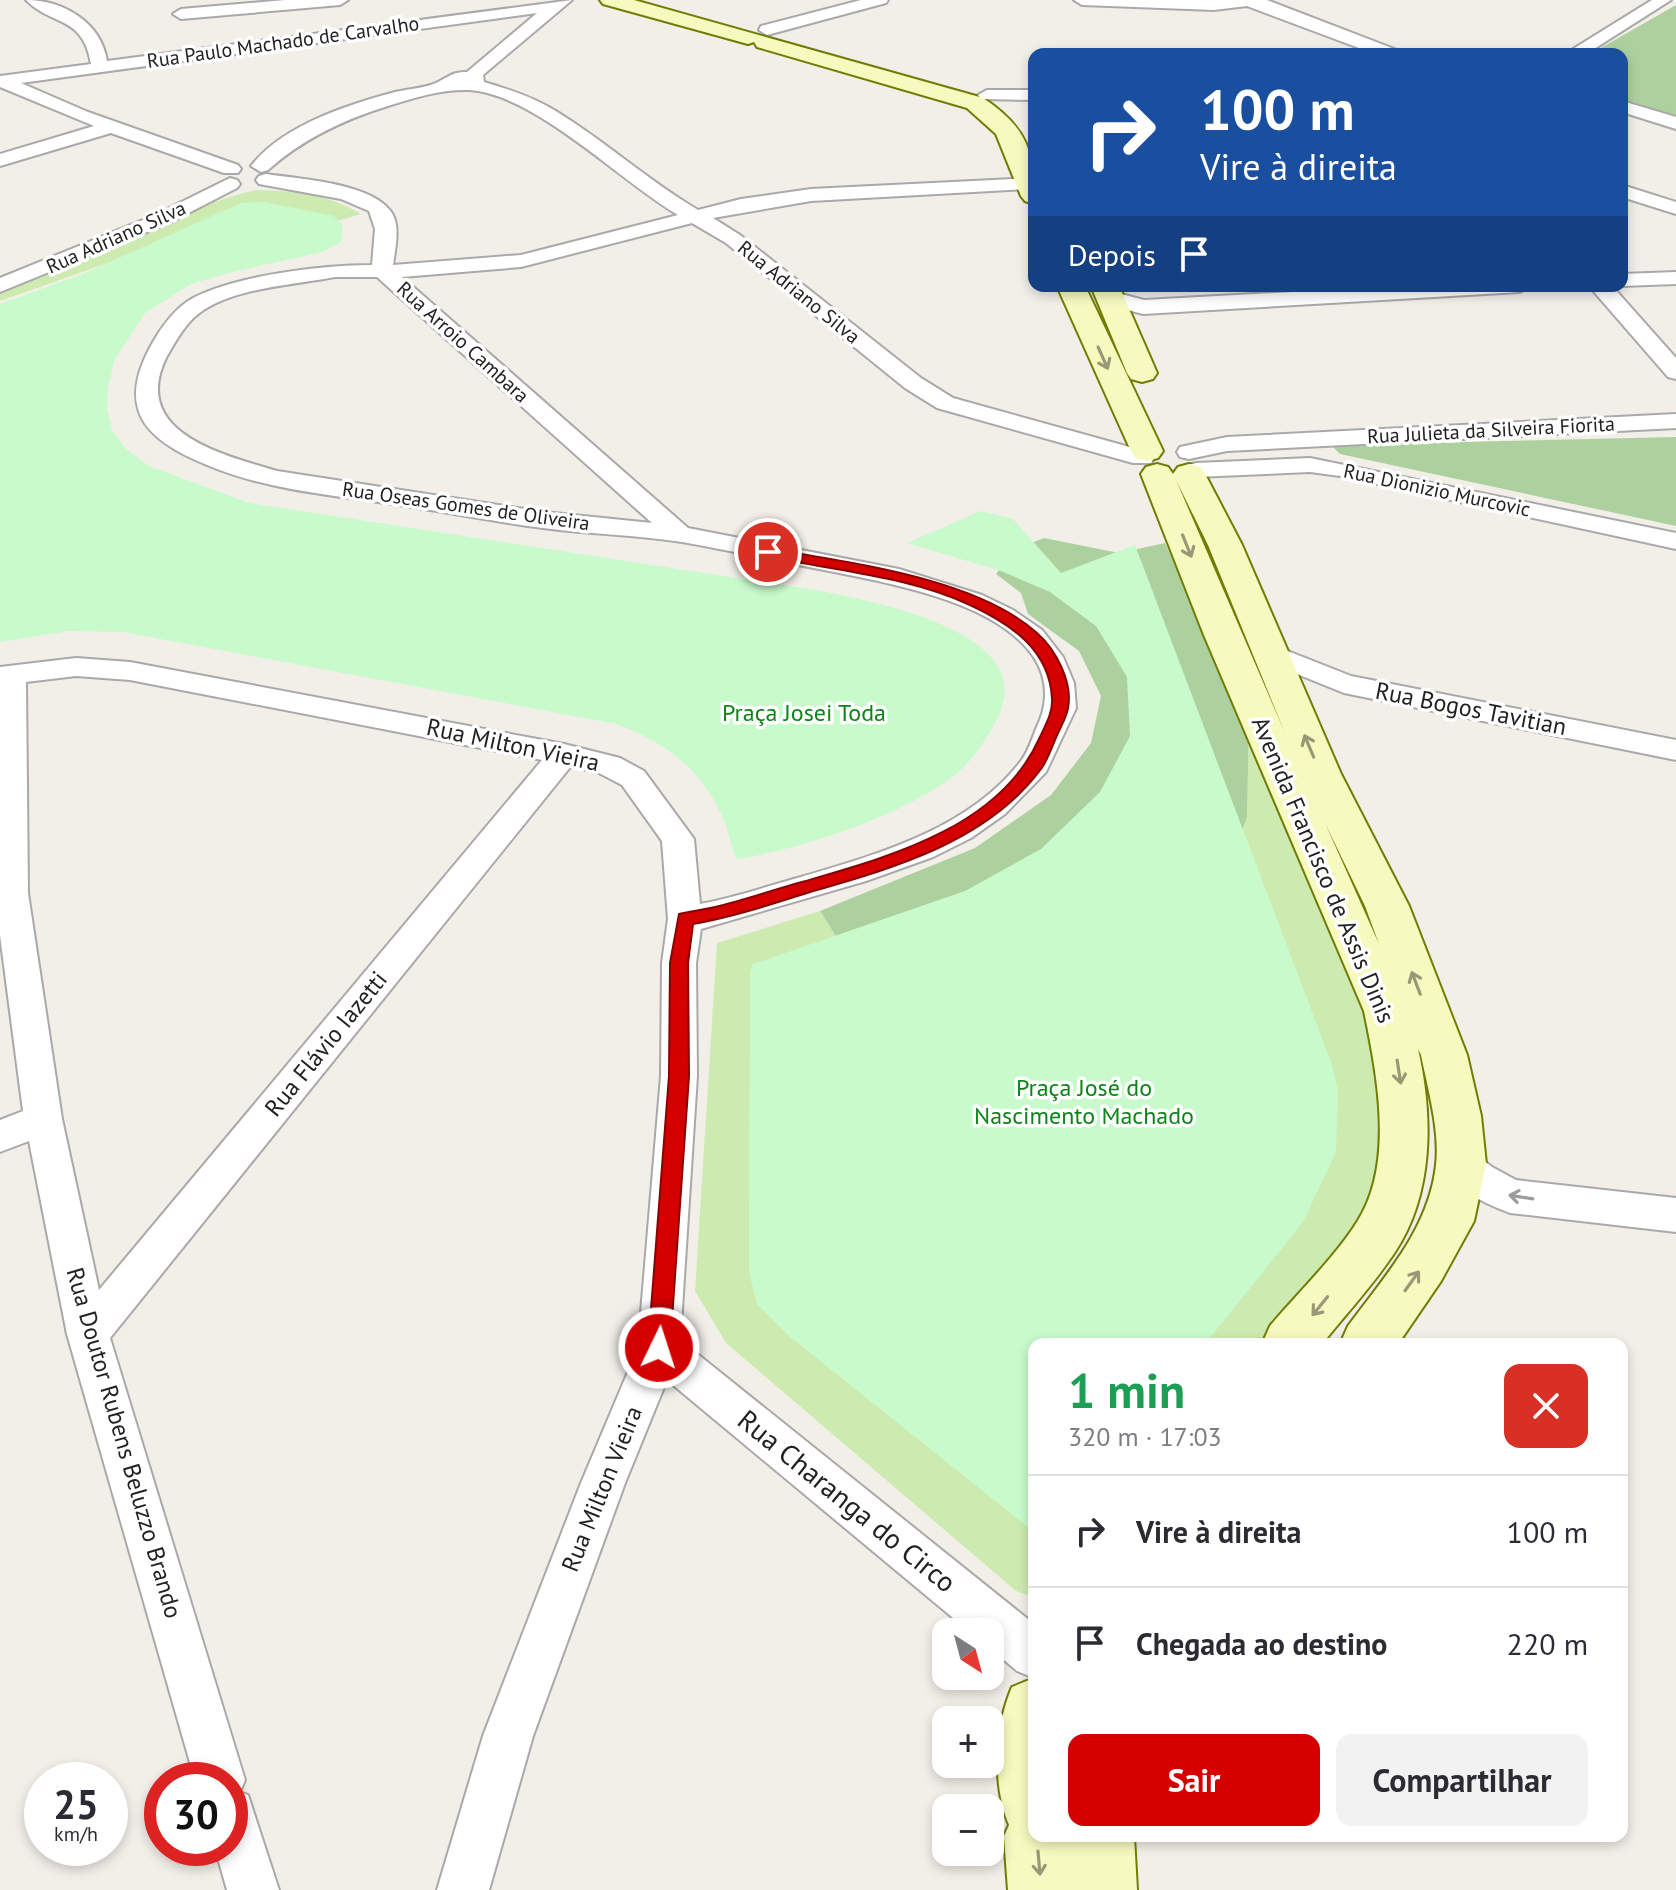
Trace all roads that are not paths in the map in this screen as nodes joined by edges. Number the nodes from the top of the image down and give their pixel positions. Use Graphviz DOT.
graph roads {
  1 [pos="34,0"];
  2 [pos="340,0"];
  3 [pos="610,0"];
  4 [pos="644,0"];
  5 [pos="880,0"];
  6 [pos="1082,0"];
  7 [pos="1662,0"];
  8 [pos="1255,1"];
  9 [pos="560,3"];
  10 [pos="181,14"];
  11 [pos="767,35"];
  12 [pos="1376,48"];
  13 [pos="1584,48"];
  14 [pos="100,67"];
  15 [pos="0,81"];
  16 [pos="473,81"];
  17 [pos="987,95"];
  18 [pos="1028,95"];
  19 [pos="1628,108"];
  20 [pos="1676,123"];
  21 [pos="111,127"];
  22 [pos="1028,128"];
  23 [pos="0,160"];
  24 [pos="263,173"];
  25 [pos="230,177"];
  26 [pos="1028,179"];
  27 [pos="1028,189"];
  28 [pos="1628,193"];
  29 [pos="1676,208"];
  30 [pos="694,217"];
  31 [pos="382,271"];
  32 [pos="1676,278"];
  33 [pos="1628,280"];
  34 [pos="0,286"];
  35 [pos="1074,292"];
  36 [pos="1108,292"];
  37 [pos="1412,292"];
  38 [pos="1605,292"];
  39 [pos="1676,372"];
  40 [pos="1676,421"];
  41 [pos="1306,439"];
  42 [pos="1253,442"];
  43 [pos="1171,461"];
  44 [pos="1310,465"];
  45 [pos="1264,468"];
  46 [pos="679,534"];
  47 [pos="1676,541"];
  48 [pos="1270,653"];
  49 [pos="6,674"];
  50 [pos="1676,750"];
  51 [pos="564,754"];
  52 [pos="685,919"];
  53 [pos="43,1119"];
  54 [pos="0,1136"];
  55 [pos="1461,1164"];
  56 [pos="1676,1215"];
  57 [pos="88,1334"];
  58 [pos="1294,1338"];
  59 [pos="1371,1338"];
  60 [pos="659,1348"];
  61 [pos="1028,1649"];
  62 [pos="215,1762"];
  63 [pos="1038,1842"];
  64 [pos="1101,1842"];
  65 [pos="246,1866"];
  66 [pos="253,1890"];
  67 [pos="463,1890"];
  68 [pos="1042,1890"];
  69 [pos="1103,1890"];
  1 -- 14 [label="street"];
  2 -- 10 [label="street"];
  3 -- 11 [label="main road"];
  4 -- 11 [label="main road"];
  5 -- 11 [label="street"];
  6 -- 8 [label="street"];
  7 -- 13 [label="street"];
  8 -- 12 [label="street"];
  9 -- 14 [label="street, Rua Paulo Machado de Carvalho"];
  9 -- 16 [label="street"];
  11 -- 17 [label="main road"];
  11 -- 26 [label="main road"];
  14 -- 15 [label="street, Rua Paulo Machado de Carvalho"];
  15 -- 21 [label="street"];
  16 -- 24 [label="street, Rua Adriano Silva"];
  16 -- 30 [label="street, Rua Adriano Silva"];
  17 -- 18 [label="street"];
  17 -- 22 [label="main road"];
  19 -- 20 [label="street"];
  21 -- 23 [label="street"];
  21 -- 25 [label="street"];
  24 -- 25 [label="street"];
  24 -- 31 [label="street, Rua Arroio Cambara"];
  25 -- 34 [label="street, Rua Adriano Silva"];
  27 -- 30 [label="street, Rua Oseas Gomes de Oliveira"];
  28 -- 29 [label="street"];
  30 -- 31 [label="street, Rua Oseas Gomes de Oliveira"];
  30 -- 43 [label="street, Rua Adriano Silva"];
  31 -- 46 [label="street, Rua Arroio Cambara"];
  31 -- 46 [label="street, Rua Oseas Gomes de Oliveira"];
  32 -- 33 [label="street"];
  35 -- 43 [label="main road, Avenida Francisco de Assis Dinis, one-way"];
  36 -- 37 [label="street"];
  36 -- 43 [label="main road, Avenida Francisco de Assis Dinis"];
  38 -- 39 [label="street"];
  40 -- 41 [label="street, Rua Julieta da Silveira Fiorita"];
  41 -- 42 [label="street, Rua Julieta da Silveira Fiorita"];
  41 -- 44 [label="street"];
  42 -- 43 [label="street, Rua Julieta da Silveira Fiorita"];
  42 -- 45 [label="street"];
  43 -- 45 [label="street, Rua Dionizio Murcovic"];
  43 -- 48 [label="main road, Avenida Francisco de Assis Dinis"];
  43 -- 58 [label="main road, Avenida Francisco de Assis Dinis, one-way"];
  44 -- 45 [label="street, Rua Dionizio Murcovic"];
  44 -- 47 [label="street, Rua Dionizio Murcovic"];
  46 -- 52 [label="street, Rua Oseas Gomes de Oliveira"];
  48 -- 50 [label="street, Rua Bogos Tavitian"];
  55 -- 48 [label="main road, Avenida Francisco de Assis Dinis, one-way"];
  49 -- 51 [label="street, Rua Milton Vieira"];
  49 -- 53 [label="street, Rua Doutor Rubens Beluzzo Brando"];
  51 -- 52 [label="street, Rua Milton Vieira"];
  51 -- 57 [label="street, Rua Flávio Iazetti"];
  52 -- 60 [label="street, Rua Milton Vieira"];
  53 -- 54 [label="street"];
  53 -- 57 [label="street, Rua Doutor Rubens Beluzzo Brando"];
  56 -- 55 [label="street, one-way"];
  59 -- 55 [label="main road, Avenida Francisco de Assis Dinis, one-way"];
  57 -- 62 [label="street, Rua Doutor Rubens Beluzzo Brando"];
  60 -- 61 [label="street, Rua Charanga do Circo"];
  60 -- 67 [label="street, Rua Milton Vieira"];
  63 -- 68 [label="main road, one-way"];
  64 -- 69 [label="main road"];
  65 -- 66 [label="street"];
}
